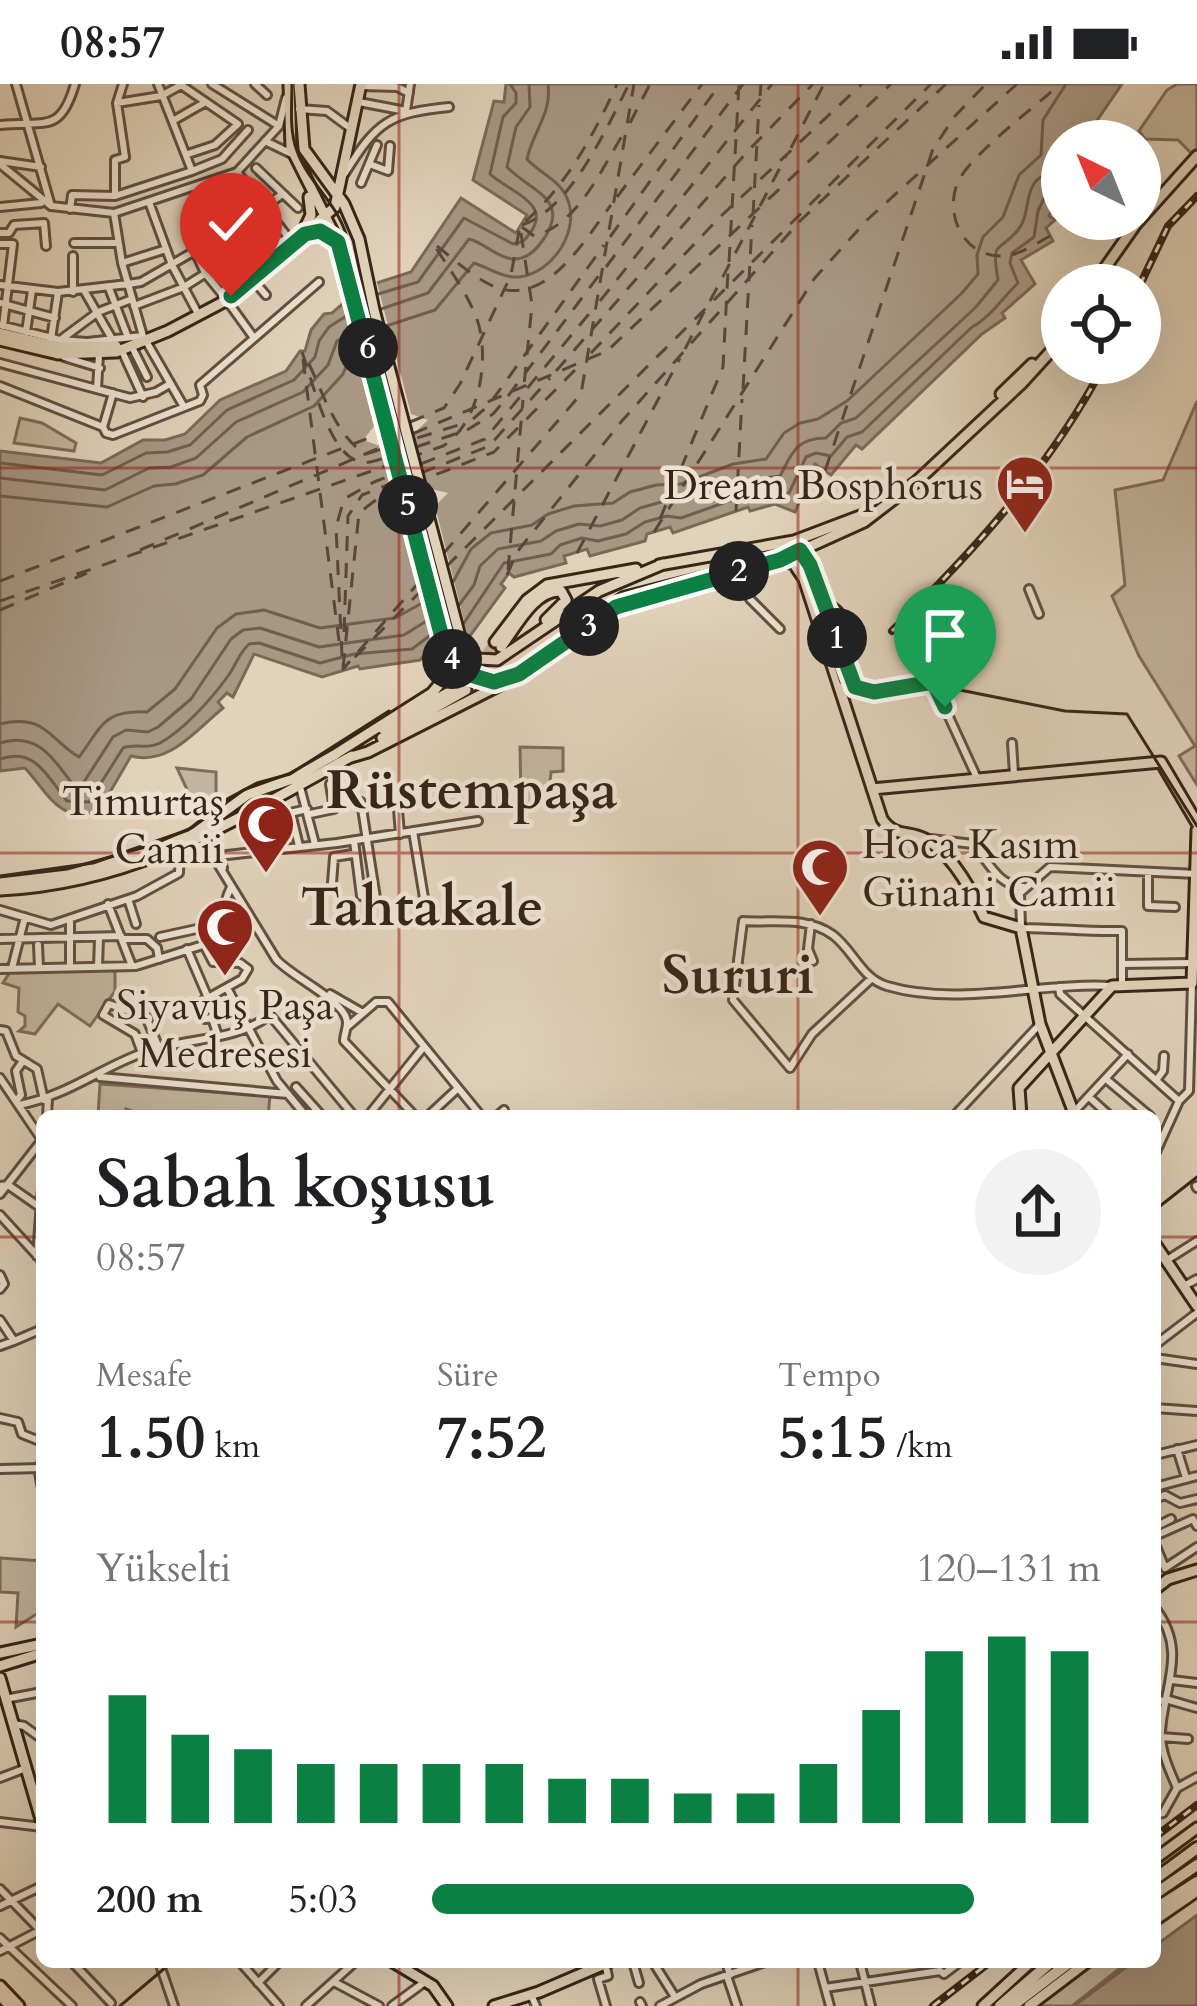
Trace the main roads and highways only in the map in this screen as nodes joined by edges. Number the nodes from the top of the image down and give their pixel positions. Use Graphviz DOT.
graph roads {
  1 [pos="289,84"];
  2 [pos="299,84"];
  3 [pos="361,85"];
  4 [pos="1195,163"];
  5 [pos="305,180"];
  6 [pos="339,198"];
  7 [pos="325,217"];
  8 [pos="305,234"];
  9 [pos="338,242"];
  10 [pos="1113,264"];
  11 [pos="225,297"];
  12 [pos="1,331"];
  13 [pos="145,339"];
  14 [pos="1041,351"];
  15 [pos="97,352"];
  16 [pos="1041,362"];
  17 [pos="900,494"];
  18 [pos="830,537"];
  19 [pos="783,542"];
  20 [pos="800,550"];
  21 [pos="780,560"];
  22 [pos="663,564"];
  23 [pos="810,565"];
  24 [pos="444,645"];
  25 [pos="515,647"];
  26 [pos="519,674"];
  27 [pos="846,685"];
  28 [pos="331,757"];
  29 [pos="351,757"];
  30 [pos="266,787"];
  31 [pos="872,789"];
  32 [pos="277,798"];
  33 [pos="237,801"];
  34 [pos="248,820"];
  35 [pos="216,825"];
  36 [pos="1197,826"];
  37 [pos="172,849"];
  38 [pos="1195,874"];
  39 [pos="0,886"];
  40 [pos="1195,899"];
  41 [pos="1195,915"];
  42 [pos="1049,1053"];
  43 [pos="1036,1068"];
  44 [pos="1059,1077"];
  45 [pos="1021,1110"];
  46 [pos="1072,1110"];
  47 [pos="1161,1252"];
  48 [pos="1197,1310"];
  49 [pos="1197,1570"];
  50 [pos="1161,1581"];
  51 [pos="36,1650"];
  52 [pos="5,1658"];
  53 [pos="0,1678"];
  54 [pos="36,1804"];
  55 [pos="1197,1828"];
  56 [pos="1197,1848"];
  57 [pos="1161,1855"];
  58 [pos="1197,1865"];
  59 [pos="1161,1875"];
  60 [pos="1197,1887"];
  61 [pos="1161,1890"];
  62 [pos="1161,1906"];
  63 [pos="1161,1914"];
  64 [pos="405,1968"];
  65 [pos="595,1968"];
  66 [pos="1024,1968"];
  67 [pos="1044,1968"];
  68 [pos="1058,1968"];
  69 [pos="1079,1968"];
  70 [pos="3,1999"];
  71 [pos="20,2006"];
  72 [pos="447,2006"];
  73 [pos="494,2006"];
  74 [pos="983,2006"];
  75 [pos="1000,2006"];
  76 [pos="1012,2006"];
  77 [pos="1029,2006"];
  1 -- 5 [label="main road"];
  2 -- 6 [label="main road"];
  3 -- 6 [label="main road"];
  4 -- 10 [label="main road"];
  5 -- 7 [label="main road"];
  5 -- 11 [label="main road"];
  6 -- 7 [label="main road"];
  6 -- 25 [label="main road"];
  7 -- 8 [label="main road"];
  7 -- 9 [label="main road"];
  8 -- 9 [label="main road"];
  8 -- 11 [label="main road"];
  9 -- 24 [label="main road"];
  11 -- 13 [label="main road"];
  11 -- 13 [label="main road"];
  12 -- 15 [label="main road"];
  12 -- 15 [label="main road"];
  13 -- 15 [label="main road"];
  13 -- 15 [label="main road"];
  14 -- 17 [label="main road"];
  16 -- 17 [label="main road"];
  17 -- 18 [label="main road"];
  17 -- 19 [label="main road"];
  18 -- 20 [label="main road"];
  18 -- 23 [label="main road"];
  19 -- 20 [label="main road"];
  19 -- 22 [label="main road"];
  20 -- 21 [label="main road"];
  20 -- 23 [label="main road"];
  21 -- 26 [label="main road"];
  21 -- 27 [label="main road"];
  22 -- 25 [label="main road"];
  22 -- 25 [label="main road"];
  23 -- 27 [label="main road"];
  24 -- 26 [label="main road"];
  24 -- 28 [label="main road"];
  26 -- 29 [label="main road"];
  27 -- 31 [label="main road"];
  28 -- 29 [label="main road"];
  28 -- 30 [label="main road"];
  29 -- 32 [label="main road"];
  30 -- 32 [label="main road"];
  30 -- 33 [label="main road"];
  31 -- 36 [label="main road"];
  31 -- 42 [label="main road"];
  32 -- 34 [label="main road"];
  33 -- 34 [label="main road"];
  33 -- 35 [label="main road"];
  34 -- 35 [label="main road"];
  35 -- 37 [label="main road"];
  35 -- 37 [label="main road"];
  36 -- 38 [label="main road"];
  37 -- 39 [label="main road"];
  38 -- 40 [label="main road"];
  40 -- 41 [label="main road"];
  41 -- 42 [label="main road"];
  42 -- 43 [label="main road"];
  42 -- 44 [label="main road"];
  43 -- 44 [label="main road"];
  43 -- 45 [label="main road"];
  44 -- 46 [label="main road"];
  47 -- 48 [label="main road"];
  49 -- 50 [label="main road"];
  51 -- 52 [label="main road"];
  53 -- 54 [label="main road"];
  55 -- 57 [label="main road"];
  56 -- 59 [label="highway"];
  58 -- 61 [label="highway"];
  60 -- 62 [label="highway"];
  60 -- 63 [label="main road"];
  64 -- 72 [label="main road"];
  65 -- 73 [label="main road"];
  66 -- 74 [label="main road"];
  67 -- 75 [label="highway"];
  68 -- 76 [label="highway"];
  69 -- 77 [label="main road"];
  70 -- 71 [label="main road"];
}
